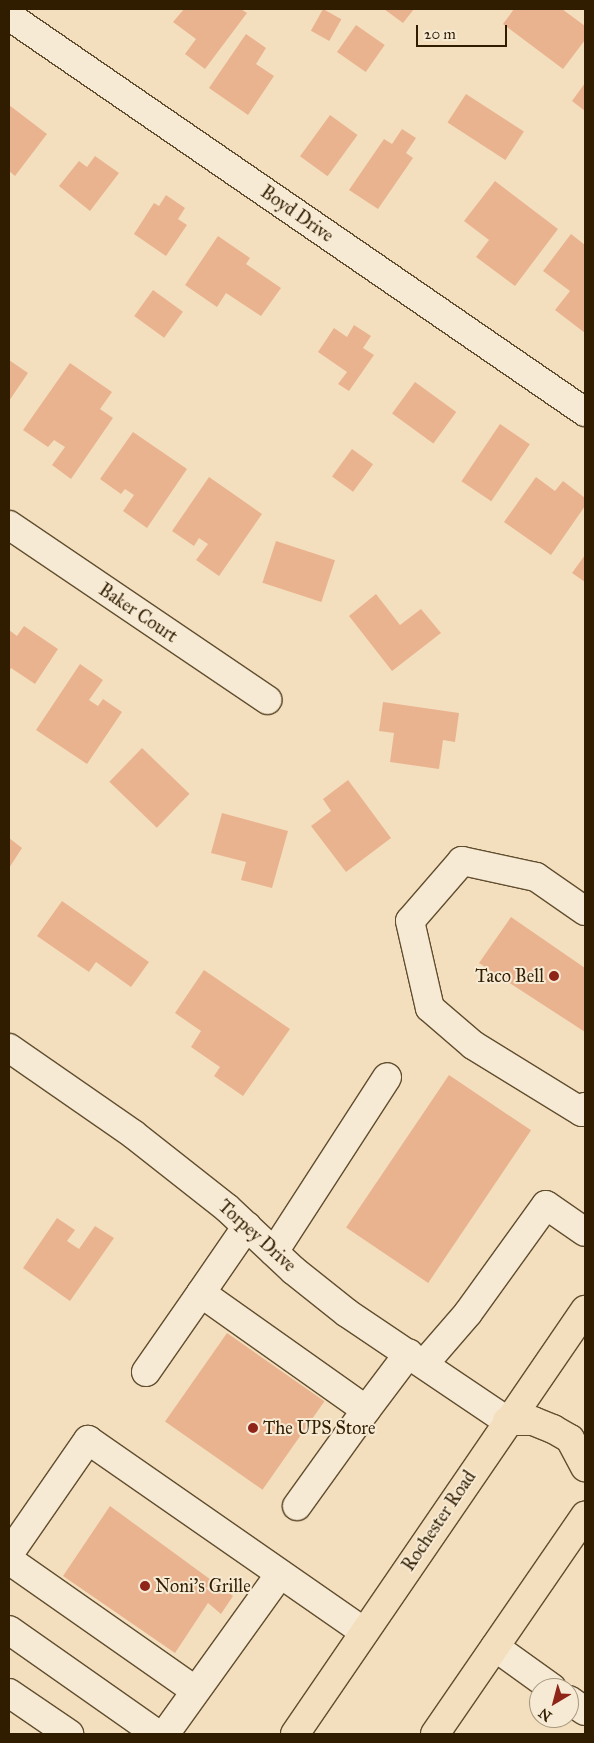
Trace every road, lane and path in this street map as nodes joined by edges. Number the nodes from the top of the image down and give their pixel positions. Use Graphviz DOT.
graph roads {
  1 [pos="9,16"];
  2 [pos="585,412"];
  3 [pos="9,525"];
  4 [pos="267,700"];
  5 [pos="585,911"];
  6 [pos="9,1048"];
  7 [pos="386,1077"];
  8 [pos="585,1107"];
  9 [pos="247,1226"];
  10 [pos="585,1232"];
  11 [pos="274,1252"];
  12 [pos="201,1293"];
  13 [pos="585,1310"];
  14 [pos="416,1358"];
  15 [pos="146,1372"];
  16 [pos="366,1410"];
  17 [pos="507,1421"];
  18 [pos="585,1467"];
  19 [pos="298,1506"];
  20 [pos="585,1516"];
  21 [pos="9,1554"];
  22 [pos="9,1560"];
  23 [pos="280,1574"];
  24 [pos="9,1630"];
  25 [pos="364,1632"];
  26 [pos="495,1647"];
  27 [pos="538,1678"];
  28 [pos="194,1690"];
  29 [pos="9,1693"];
  30 [pos="69,1734"];
  31 [pos="157,1734"];
  32 [pos="165,1734"];
  33 [pos="295,1734"];
  34 [pos="435,1734"];
  1 -- 2 [label="street, Boyd Drive"];
  3 -- 4 [label="street, Baker Court"];
  5 -- 8 [label="street"];
  6 -- 9 [label="street, Torpey Drive"];
  7 -- 11 [label="street"];
  9 -- 11 [label="street, Torpey Drive"];
  9 -- 12 [label="street"];
  10 -- 14 [label="street"];
  11 -- 14 [label="street, Torpey Drive"];
  12 -- 15 [label="street"];
  12 -- 16 [label="street"];
  13 -- 17 [label="main road, Rochester Road"];
  14 -- 16 [label="street"];
  14 -- 17 [label="street, Torpey Drive"];
  16 -- 19 [label="street"];
  17 -- 18 [label="main road"];
  17 -- 25 [label="main road, Rochester Road"];
  20 -- 26 [label="main road"];
  21 -- 23 [label="street"];
  22 -- 28 [label="street"];
  23 -- 25 [label="street"];
  23 -- 28 [label="street"];
  24 -- 31 [label="street"];
  25 -- 33 [label="main road, Rochester Road"];
  26 -- 27 [label="street"];
  26 -- 34 [label="main road"];
  28 -- 32 [label="street"];
  29 -- 30 [label="street"];
}
